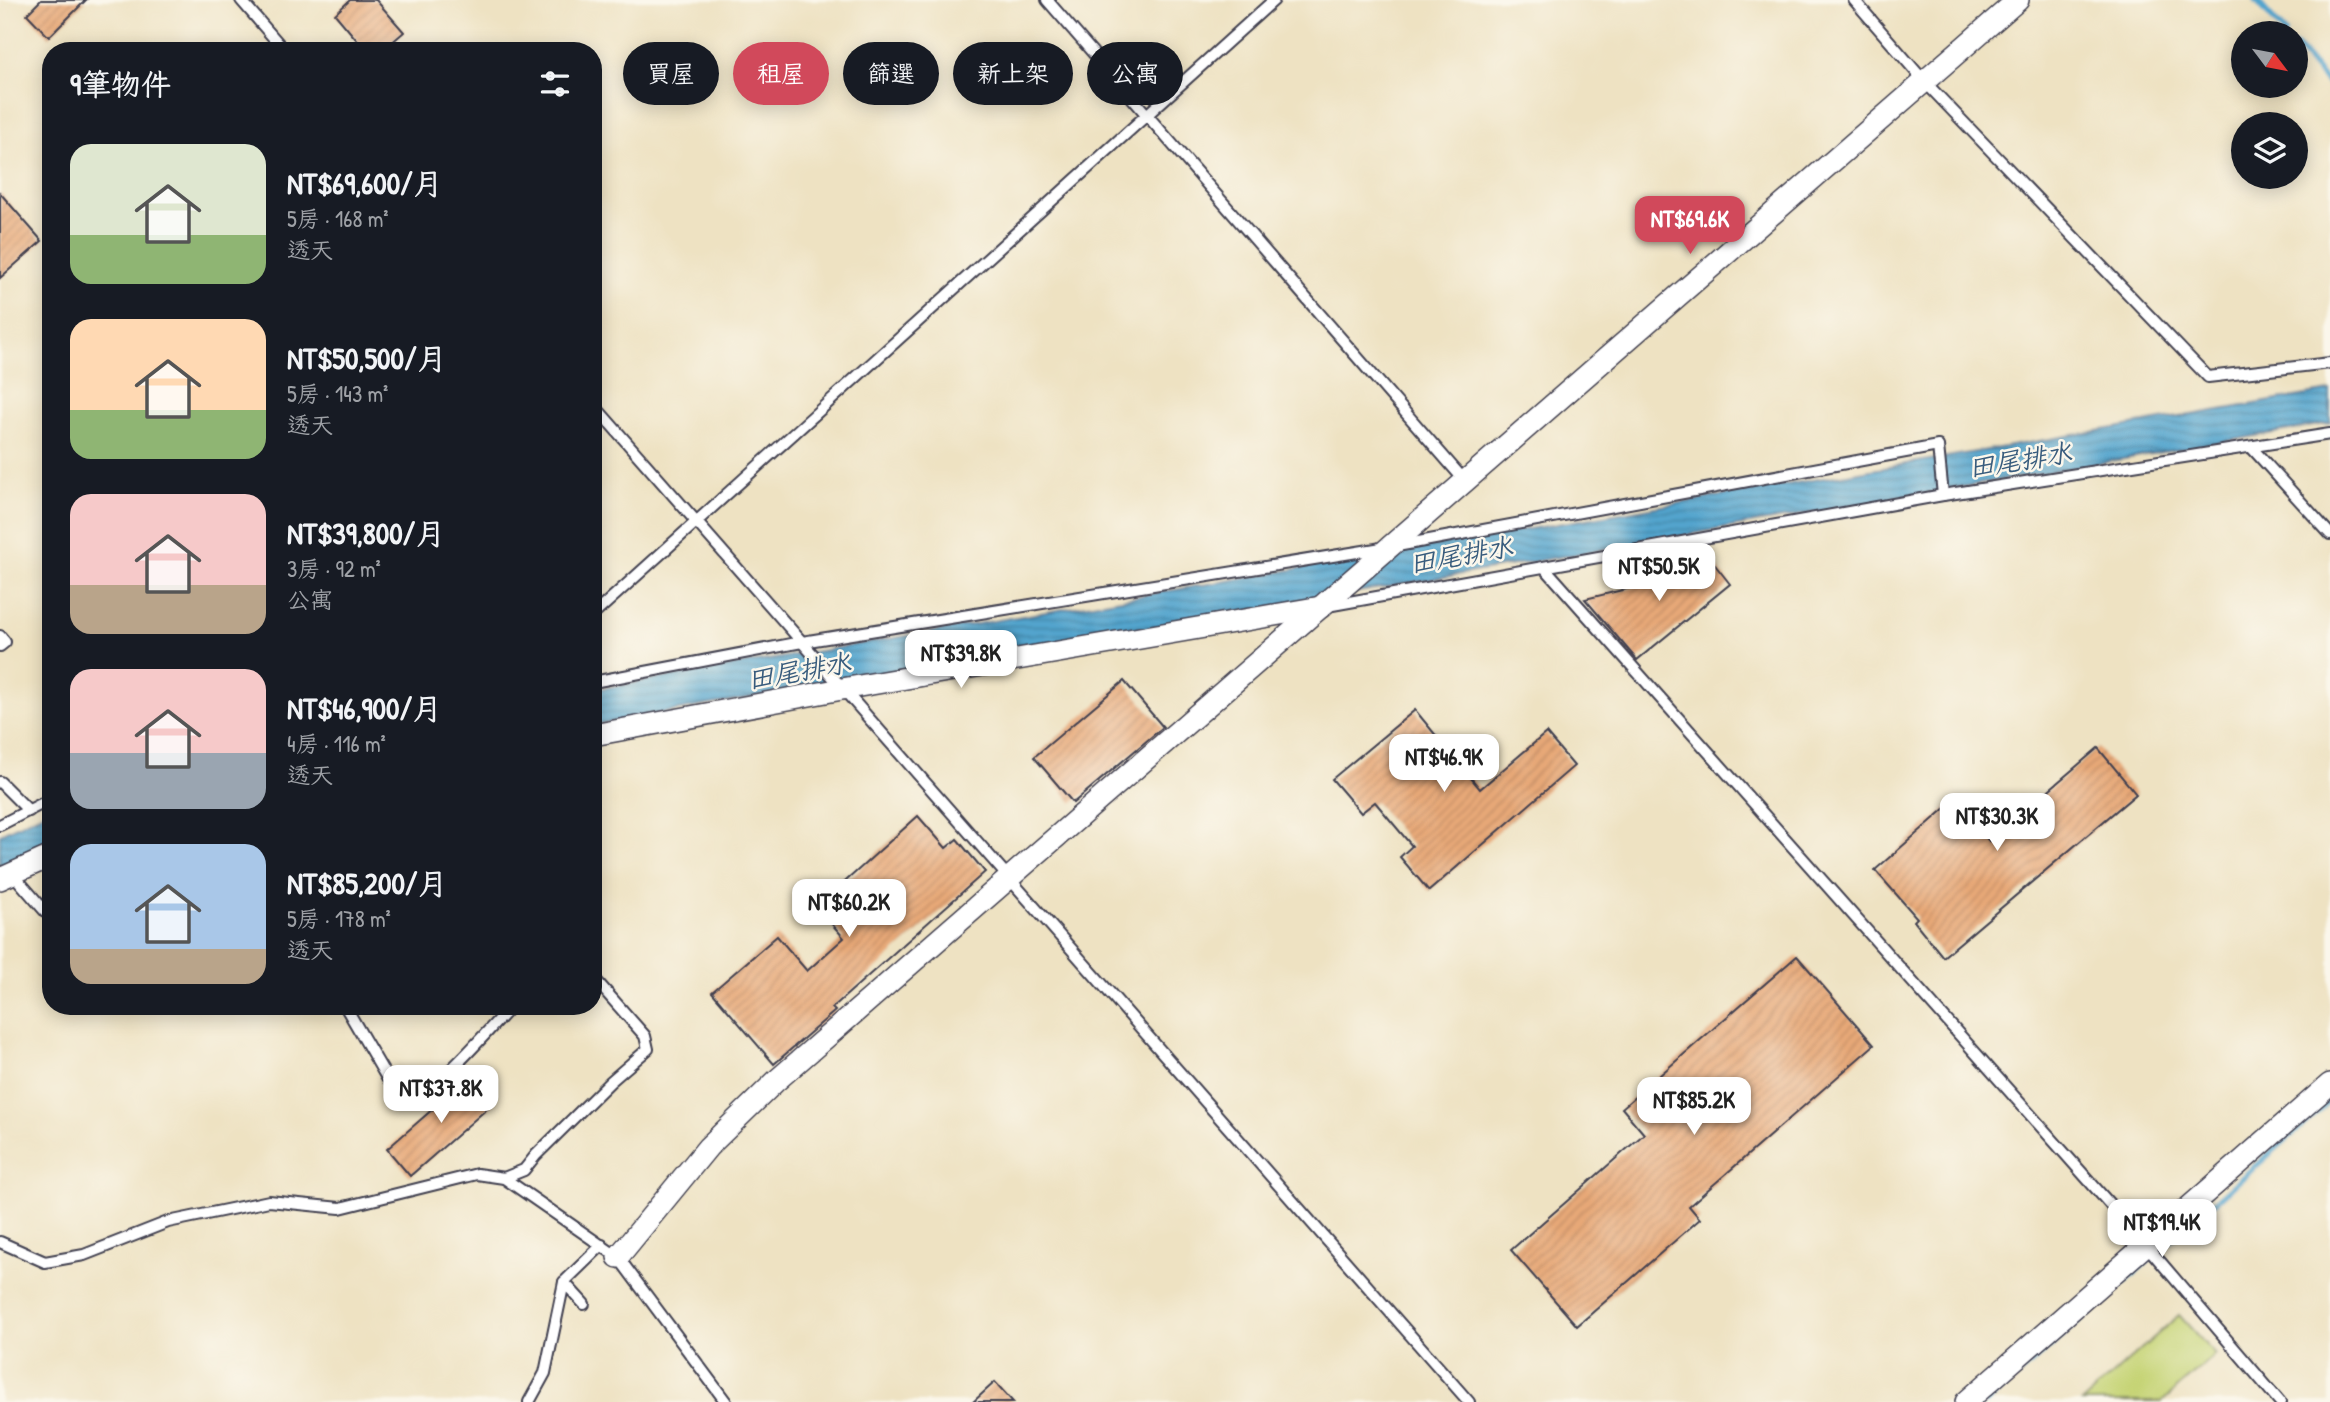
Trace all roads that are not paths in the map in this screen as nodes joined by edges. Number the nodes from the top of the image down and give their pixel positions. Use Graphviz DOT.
graph roads {
  1 [pos="241,0"];
  2 [pos="1047,0"];
  3 [pos="1274,0"];
  4 [pos="1854,0"];
  5 [pos="2018,0"];
  6 [pos="277,42"];
  7 [pos="1924,81"];
  8 [pos="1147,114"];
  9 [pos="2330,363"];
  10 [pos="602,414"];
  11 [pos="2330,434"];
  12 [pos="2251,447"];
  13 [pos="1464,480"];
  14 [pos="1943,495"];
  15 [pos="696,523"];
  16 [pos="2330,534"];
  17 [pos="1392,547"];
  18 [pos="1545,568"];
  19 [pos="602,607"];
  20 [pos="1321,607"];
  21 [pos="0,636"];
  22 [pos="802,642"];
  23 [pos="0,646"];
  24 [pos="602,680"];
  25 [pos="842,689"];
  26 [pos="602,733"];
  27 [pos="0,782"];
  28 [pos="42,804"];
  29 [pos="29,811"];
  30 [pos="0,825"];
  31 [pos="42,860"];
  32 [pos="6,876"];
  33 [pos="1007,878"];
  34 [pos="42,910"];
  35 [pos="602,987"];
  36 [pos="350,1015"];
  37 [pos="502,1015"];
  38 [pos="2330,1084"];
  39 [pos="504,1178"];
  40 [pos="0,1242"];
  41 [pos="2146,1245"];
  42 [pos="610,1251"];
  43 [pos="564,1282"];
  44 [pos="584,1304"];
  45 [pos="529,1402"];
  46 [pos="726,1402"];
  47 [pos="1469,1402"];
  48 [pos="1966,1402"];
  49 [pos="2280,1402"];
  1 -- 6 [label="lane"];
  2 -- 8 [label="lane"];
  3 -- 8 [label="lane"];
  4 -- 7 [label="lane"];
  5 -- 7 [label="street"];
  7 -- 9 [label="lane"];
  7 -- 13 [label="street"];
  8 -- 13 [label="lane"];
  8 -- 15 [label="lane"];
  10 -- 15 [label="lane"];
  11 -- 12 [label="lane"];
  12 -- 14 [label="lane"];
  12 -- 16 [label="lane"];
  13 -- 17 [label="street"];
  14 -- 17 [label="lane"];
  14 -- 18 [label="lane"];
  15 -- 19 [label="lane"];
  15 -- 22 [label="lane"];
  17 -- 20 [label="street"];
  17 -- 22 [label="lane"];
  18 -- 20 [label="lane"];
  18 -- 41 [label="lane"];
  20 -- 25 [label="street"];
  20 -- 33 [label="street"];
  21 -- 23 [label="lane"];
  22 -- 24 [label="lane"];
  22 -- 25 [label="lane"];
  25 -- 26 [label="street"];
  25 -- 33 [label="lane"];
  27 -- 29 [label="lane"];
  28 -- 29 [label="lane"];
  29 -- 30 [label="lane"];
  31 -- 32 [label="street"];
  32 -- 34 [label="lane"];
  33 -- 42 [label="street"];
  33 -- 47 [label="lane"];
  35 -- 39 [label="lane"];
  36 -- 37 [label="lane"];
  38 -- 41 [label="street"];
  39 -- 40 [label="lane"];
  39 -- 42 [label="lane"];
  41 -- 48 [label="street"];
  41 -- 49 [label="lane"];
  42 -- 43 [label="lane"];
  42 -- 46 [label="lane"];
  43 -- 44 [label="lane"];
  43 -- 45 [label="lane"];
}
